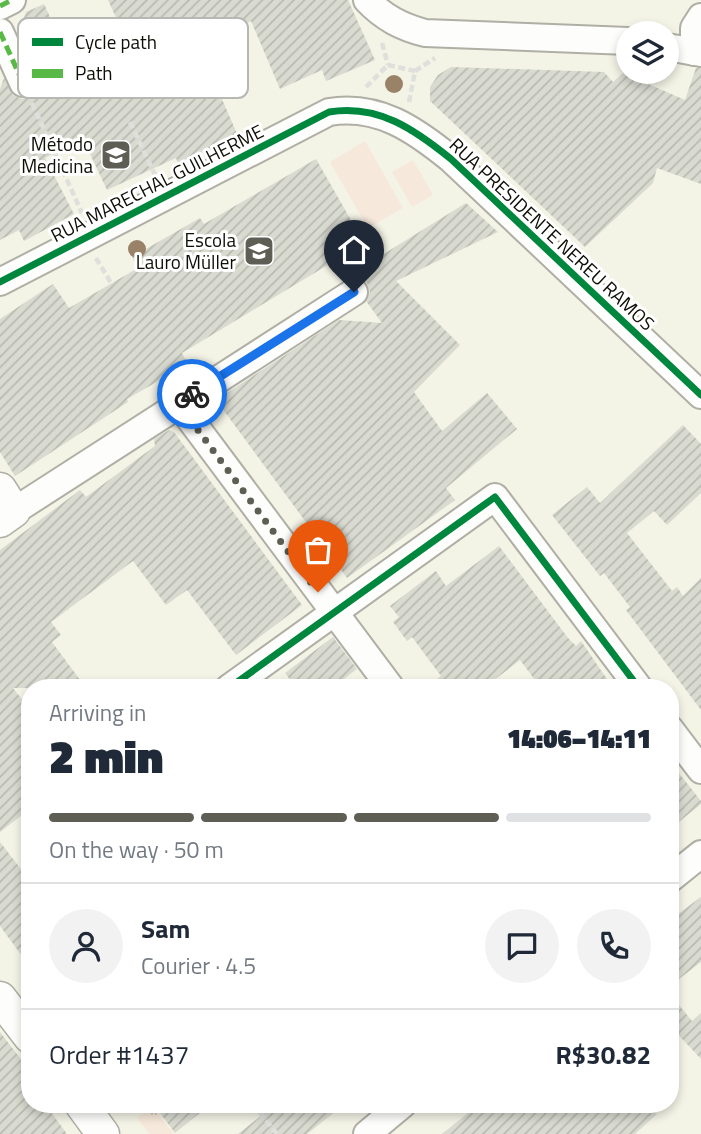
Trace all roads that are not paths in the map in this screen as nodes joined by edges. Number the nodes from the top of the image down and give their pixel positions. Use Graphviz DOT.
graph roads {
  1 [pos="12,0"];
  2 [pos="367,0"];
  3 [pos="0,6"];
  4 [pos="701,17"];
  5 [pos="0,32"];
  6 [pos="616,41"];
  7 [pos="679,49"];
  8 [pos="698,52"];
  9 [pos="18,72"];
  10 [pos="329,112"];
  11 [pos="0,282"];
  12 [pos="354,292"];
  13 [pos="701,395"];
  14 [pos="178,403"];
  15 [pos="5,507"];
  16 [pos="334,612"];
  17 [pos="241,679"];
  18 [pos="384,679"];
  19 [pos="632,679"];
  20 [pos="679,741"];
  21 [pos="701,770"];
  22 [pos="701,854"];
  23 [pos="679,872"];
  24 [pos="0,998"];
  25 [pos="21,1025"];
  26 [pos="87,1113"];
  27 [pos="392,1113"];
  28 [pos="103,1134"];
  29 [pos="367,1134"];
  1 -- 3 [label="street"];
  2 -- 6 [label="street"];
  4 -- 8 [label="street"];
  5 -- 9 [label="street"];
  7 -- 8 [label="street"];
  10 -- 11 [label="street, RUA MARECHAL GUILHERME"];
  10 -- 13 [label="street, RUA PRESIDENTE NEREU RAMOS"];
  12 -- 14 [label="street"];
  14 -- 15 [label="street"];
  14 -- 16 [label="street"];
  16 -- 17 [label="street"];
  16 -- 18 [label="street"];
  16 -- 19 [label="street"];
  20 -- 21 [label="street"];
  22 -- 23 [label="street"];
  24 -- 25 [label="main road"];
  26 -- 28 [label="main road"];
  27 -- 29 [label="street"];
}
